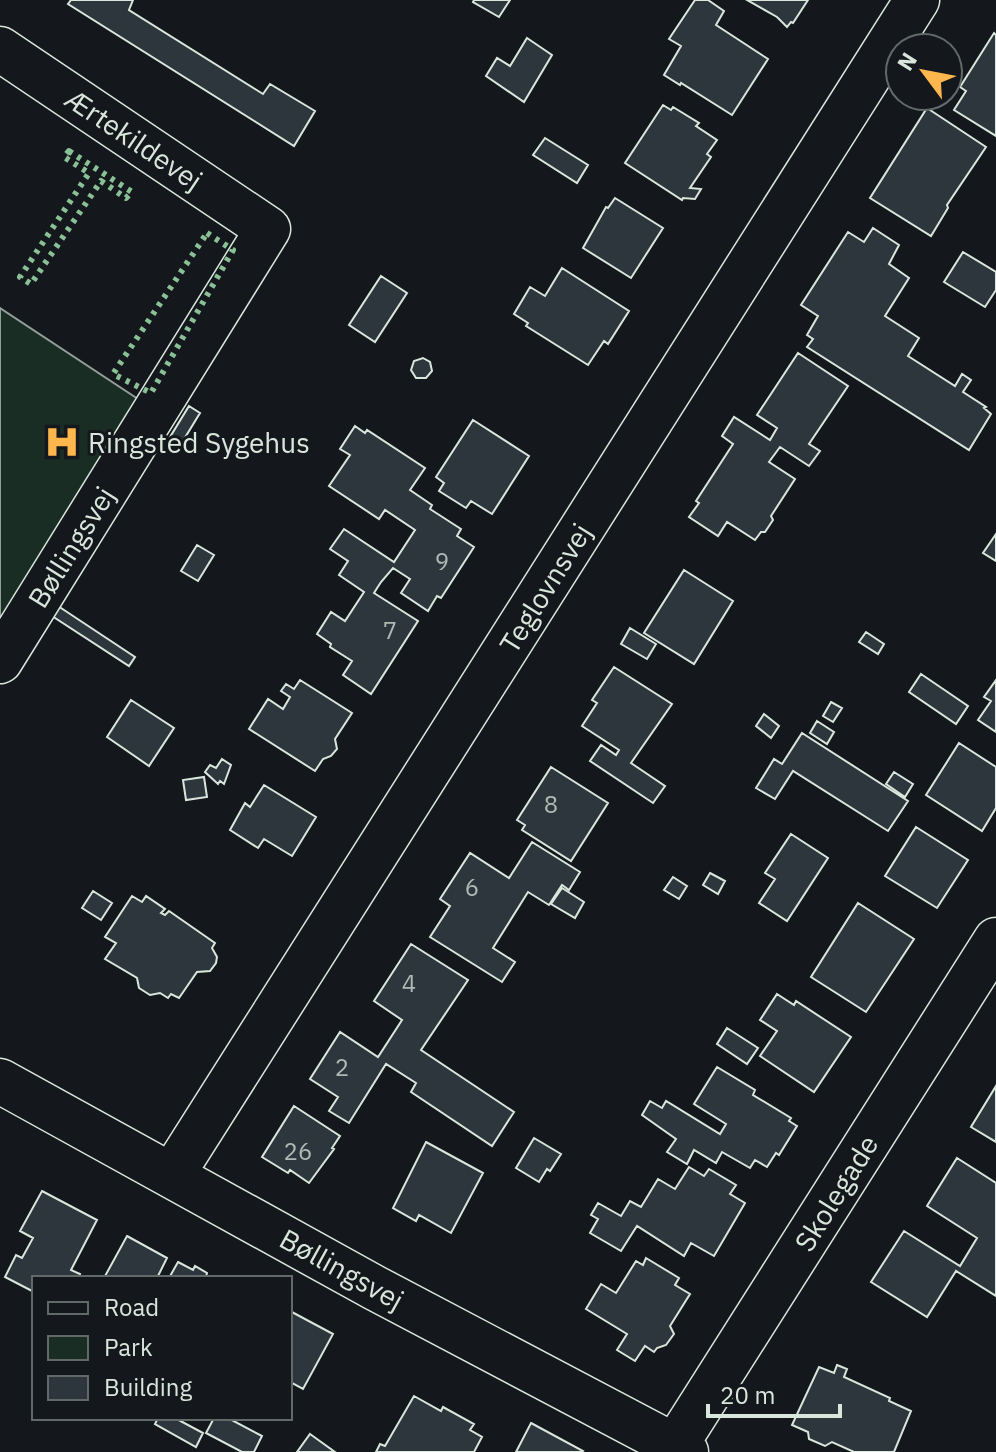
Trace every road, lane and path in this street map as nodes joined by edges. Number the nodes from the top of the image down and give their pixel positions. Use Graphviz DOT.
graph roads {
  1 [pos="917,0"];
  2 [pos="0,49"];
  3 [pos="268,229"];
  4 [pos="0,661"];
  5 [pos="996,940"];
  6 [pos="0,1081"];
  7 [pos="172,1175"];
  8 [pos="681,1449"];
  1 -- 7 [label="street, Teglovnsvej"];
  2 -- 3 [label="street, Ærtekildevej"];
  3 -- 4 [label="street, Bøllingsvej"];
  5 -- 8 [label="street, Skolegade"];
  6 -- 7 [label="street, Bøllingsvej"];
  7 -- 8 [label="street, Bøllingsvej"];
}
